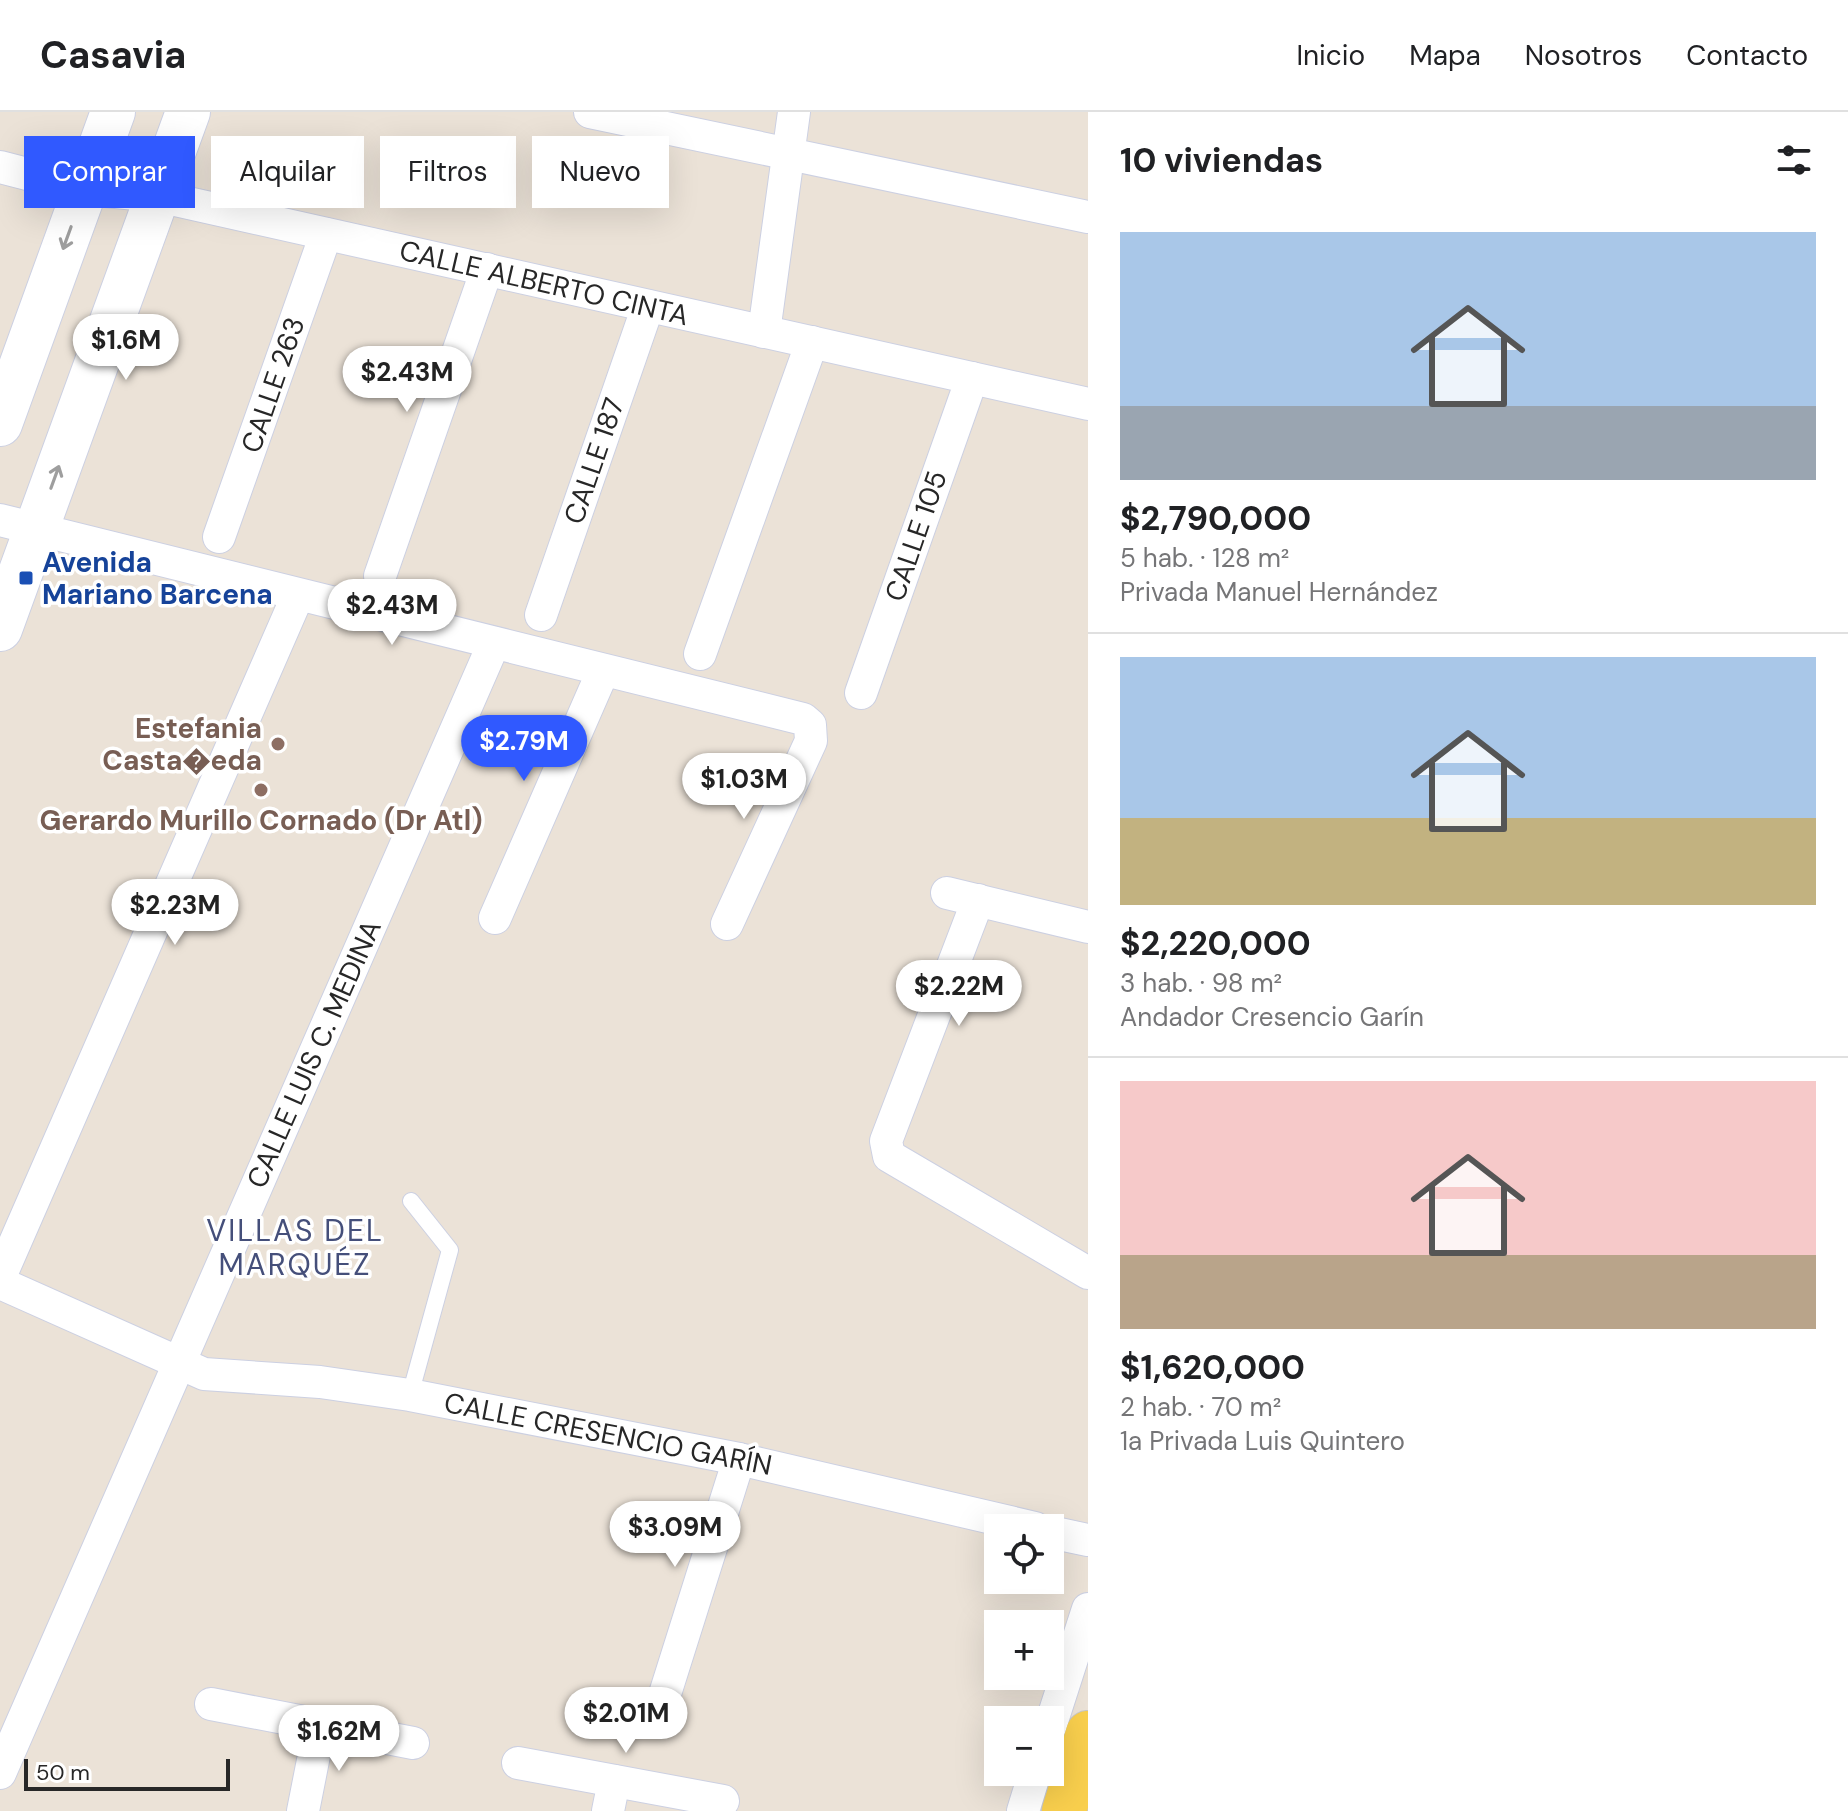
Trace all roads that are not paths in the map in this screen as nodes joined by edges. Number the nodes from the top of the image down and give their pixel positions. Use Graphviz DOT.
graph roads {
  1 [pos="113,112"];
  2 [pos="188,112"];
  3 [pos="590,112"];
  4 [pos="794,112"];
  5 [pos="104,136"];
  6 [pos="179,136"];
  7 [pos="788,155"];
  8 [pos="0,167"];
  9 [pos="24,173"];
  10 [pos="195,205"];
  11 [pos="76,208"];
  12 [pos="152,208"];
  13 [pos="1088,217"];
  14 [pos="326,234"];
  15 [pos="487,269"];
  16 [pos="648,306"];
  17 [pos="764,332"];
  18 [pos="14,341"];
  19 [pos="812,342"];
  20 [pos="972,378"];
  21 [pos="1088,404"];
  22 [pos="0,424"];
  23 [pos="18,525"];
  24 [pos="219,537"];
  25 [pos="380,576"];
  26 [pos="298,595"];
  27 [pos="541,615"];
  28 [pos="0,629"];
  29 [pos="494,643"];
  30 [pos="700,654"];
  31 [pos="603,671"];
  32 [pos="861,693"];
  33 [pos="947,893"];
  34 [pos="978,900"];
  35 [pos="495,918"];
  36 [pos="727,924"];
  37 [pos="1088,927"];
  38 [pos="411,1201"];
  39 [pos="1088,1273"];
  40 [pos="0,1277"];
  41 [pos="0,1283"];
  42 [pos="178,1364"];
  43 [pos="410,1395"];
  44 [pos="739,1459"];
  45 [pos="984,1516"];
  46 [pos="1064,1535"];
  47 [pos="1088,1540"];
  48 [pos="1088,1609"];
  49 [pos="664,1697"];
  50 [pos="211,1704"];
  51 [pos="1057,1706"];
  52 [pos="320,1725"];
  53 [pos="1088,1733"];
  54 [pos="413,1743"];
  55 [pos="518,1763"];
  56 [pos="0,1773"];
  57 [pos="1031,1786"];
  58 [pos="611,1796"];
  59 [pos="723,1801"];
  60 [pos="303,1811"];
  61 [pos="1023,1811"];
  62 [pos="1064,1811"];
  1 -- 5 [label="street"];
  2 -- 6 [label="street"];
  3 -- 7 [label="street"];
  4 -- 7 [label="street"];
  7 -- 13 [label="street"];
  7 -- 17 [label="street"];
  8 -- 9 [label="street, CALLE ALBERTO CINTA"];
  10 -- 14 [label="street, CALLE ALBERTO CINTA"];
  11 -- 18 [label="street, one-way"];
  23 -- 12 [label="street, one-way"];
  14 -- 15 [label="street, CALLE ALBERTO CINTA"];
  14 -- 24 [label="street, CALLE 263"];
  15 -- 16 [label="street, CALLE ALBERTO CINTA"];
  15 -- 25 [label="street"];
  16 -- 17 [label="street, CALLE ALBERTO CINTA"];
  16 -- 27 [label="street, CALLE 187"];
  17 -- 19 [label="street, CALLE ALBERTO CINTA"];
  18 -- 22 [label="street"];
  19 -- 20 [label="street, CALLE ALBERTO CINTA"];
  19 -- 30 [label="street"];
  20 -- 21 [label="street, CALLE ALBERTO CINTA"];
  20 -- 32 [label="street, CALLE 105"];
  23 -- 26 [label="street"];
  23 -- 28 [label="street"];
  26 -- 29 [label="street"];
  26 -- 40 [label="street"];
  29 -- 31 [label="street"];
  29 -- 42 [label="street, CALLE LUIS C. MEDINA"];
  31 -- 35 [label="street"];
  31 -- 36 [label="street"];
  33 -- 34 [label="street"];
  34 -- 37 [label="street"];
  34 -- 39 [label="street"];
  38 -- 43 [label="lane"];
  41 -- 42 [label="street, CALLE CRESENCIO GARÍN"];
  42 -- 43 [label="street, CALLE CRESENCIO GARÍN"];
  42 -- 56 [label="street, CALLE LUIS C. MEDINA"];
  43 -- 44 [label="street, CALLE CRESENCIO GARÍN"];
  44 -- 45 [label="street, CALLE CRESENCIO GARÍN"];
  44 -- 49 [label="street"];
  46 -- 47 [label="street"];
  48 -- 51 [label="street"];
  50 -- 52 [label="street"];
  52 -- 54 [label="street"];
  52 -- 60 [label="street"];
  53 -- 62 [label="main road"];
  55 -- 58 [label="street"];
  57 -- 61 [label="street"];
  58 -- 59 [label="street"];
}
